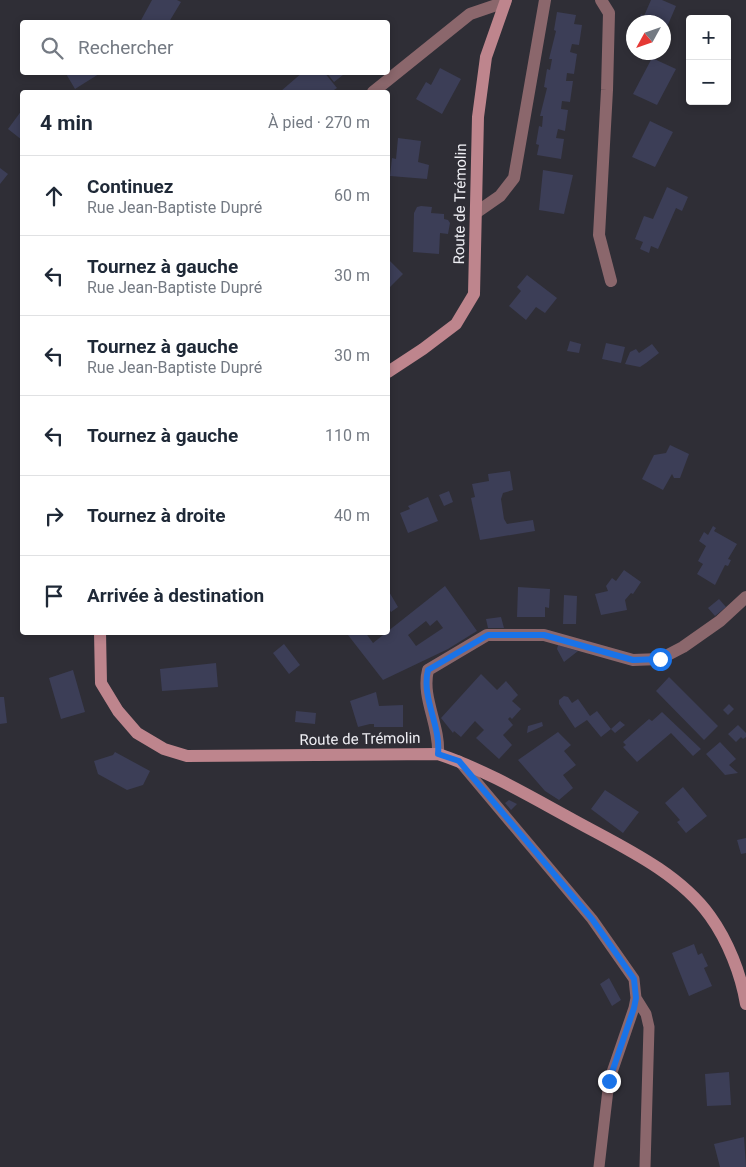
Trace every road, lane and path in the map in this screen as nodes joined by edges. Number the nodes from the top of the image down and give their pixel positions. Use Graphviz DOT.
graph roads {
  1 [pos="545,0"];
  2 [pos="600,0"];
  3 [pos="505,1"];
  4 [pos="375,90"];
  5 [pos="477,212"];
  6 [pos="611,280"];
  7 [pos="390,371"];
  8 [pos="746,597"];
  9 [pos="100,635"];
  10 [pos="438,754"];
  11 [pos="459,761"];
  12 [pos="636,998"];
  13 [pos="746,1004"];
  14 [pos="599,1167"];
  15 [pos="646,1167"];
  1 -- 5 [label="street"];
  2 -- 6 [label="street"];
  3 -- 4 [label="street"];
  3 -- 5 [label="street, Route de Trémolin"];
  5 -- 7 [label="street, Route de Trémolin"];
  8 -- 10 [label="street"];
  9 -- 10 [label="street, Route de Trémolin"];
  10 -- 11 [label="street, Route de Trémolin"];
  11 -- 12 [label="lane"];
  11 -- 13 [label="street, Route de Trémolin"];
  12 -- 14 [label="lane"];
  12 -- 15 [label="lane"];
}
